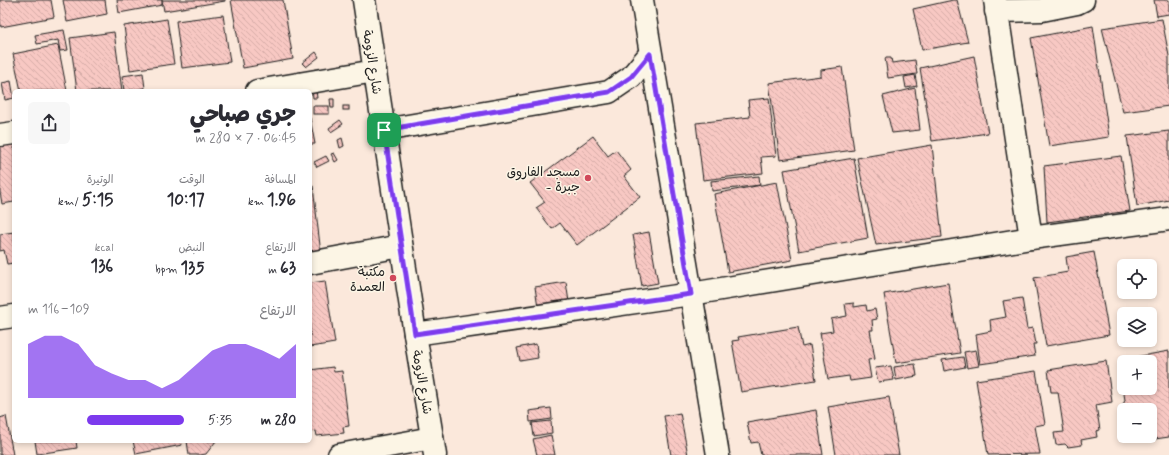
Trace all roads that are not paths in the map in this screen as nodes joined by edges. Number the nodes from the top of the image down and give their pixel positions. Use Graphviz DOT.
graph roads {
  1 [pos="364,0"];
  2 [pos="642,0"];
  3 [pos="1083,0"];
  4 [pos="996,6"];
  5 [pos="650,54"];
  6 [pos="375,71"];
  7 [pos="269,89"];
  8 [pos="384,130"];
  9 [pos="12,133"];
  10 [pos="0,135"];
  11 [pos="1169,219"];
  12 [pos="1031,238"];
  13 [pos="401,246"];
  14 [pos="312,263"];
  15 [pos="691,294"];
  16 [pos="12,316"];
  17 [pos="0,318"];
  18 [pos="415,334"];
  19 [pos="434,446"];
  20 [pos="339,455"];
  21 [pos="718,455"];
  1 -- 6 [label="street, شارع الزومة"];
  2 -- 5 [label="street"];
  3 -- 4 [label="street"];
  4 -- 12 [label="street"];
  5 -- 8 [label="street"];
  5 -- 15 [label="street"];
  6 -- 7 [label="street"];
  6 -- 8 [label="street, شارع الزومة"];
  8 -- 13 [label="street, شارع الزومة"];
  9 -- 10 [label="street"];
  11 -- 12 [label="street"];
  12 -- 15 [label="street"];
  13 -- 14 [label="street"];
  13 -- 18 [label="street, شارع الزومة"];
  15 -- 18 [label="street"];
  15 -- 21 [label="street"];
  16 -- 17 [label="street"];
  18 -- 19 [label="street, شارع الزومة"];
  19 -- 20 [label="street"];
}
